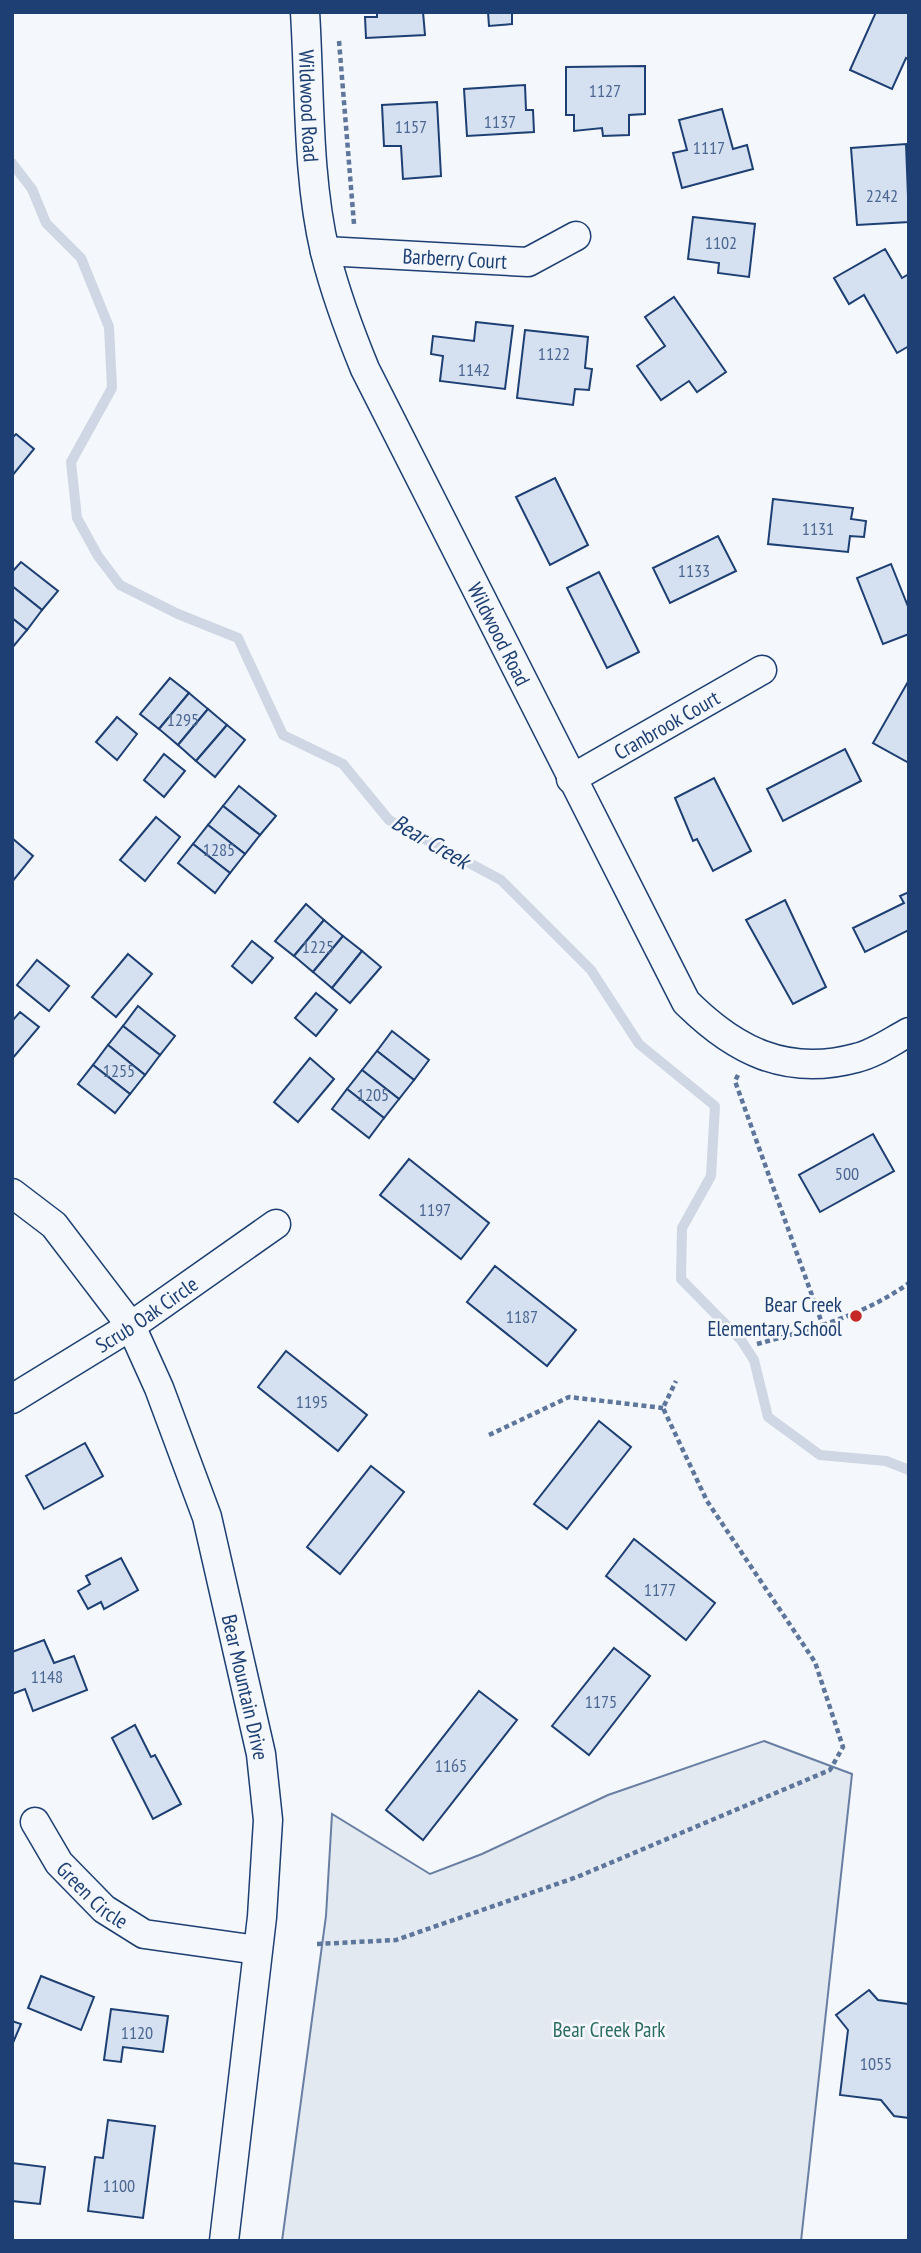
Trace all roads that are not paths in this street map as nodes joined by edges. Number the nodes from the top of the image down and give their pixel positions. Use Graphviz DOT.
graph roads {
  1 [pos="305,12"];
  2 [pos="576,236"];
  3 [pos="325,251"];
  4 [pos="762,670"];
  5 [pos="570,779"];
  6 [pos="909,1032"];
  7 [pos="12,1193"];
  8 [pos="276,1224"];
  9 [pos="131,1326"];
  10 [pos="12,1399"];
  11 [pos="35,1822"];
  12 [pos="257,1950"];
  13 [pos="224,2241"];
  1 -- 3 [label="street, Wildwood Road"];
  2 -- 3 [label="street, Barberry Court"];
  3 -- 5 [label="street, Wildwood Road"];
  4 -- 5 [label="street, Cranbrook Court"];
  5 -- 6 [label="street, Wildwood Road"];
  7 -- 9 [label="street, Bear Mountain Drive"];
  8 -- 9 [label="street, Scrub Oak Circle"];
  9 -- 10 [label="street, Scrub Oak Circle"];
  9 -- 12 [label="street, Bear Mountain Drive"];
  11 -- 12 [label="street, Green Circle"];
  12 -- 13 [label="street, Bear Mountain Drive"];
}
